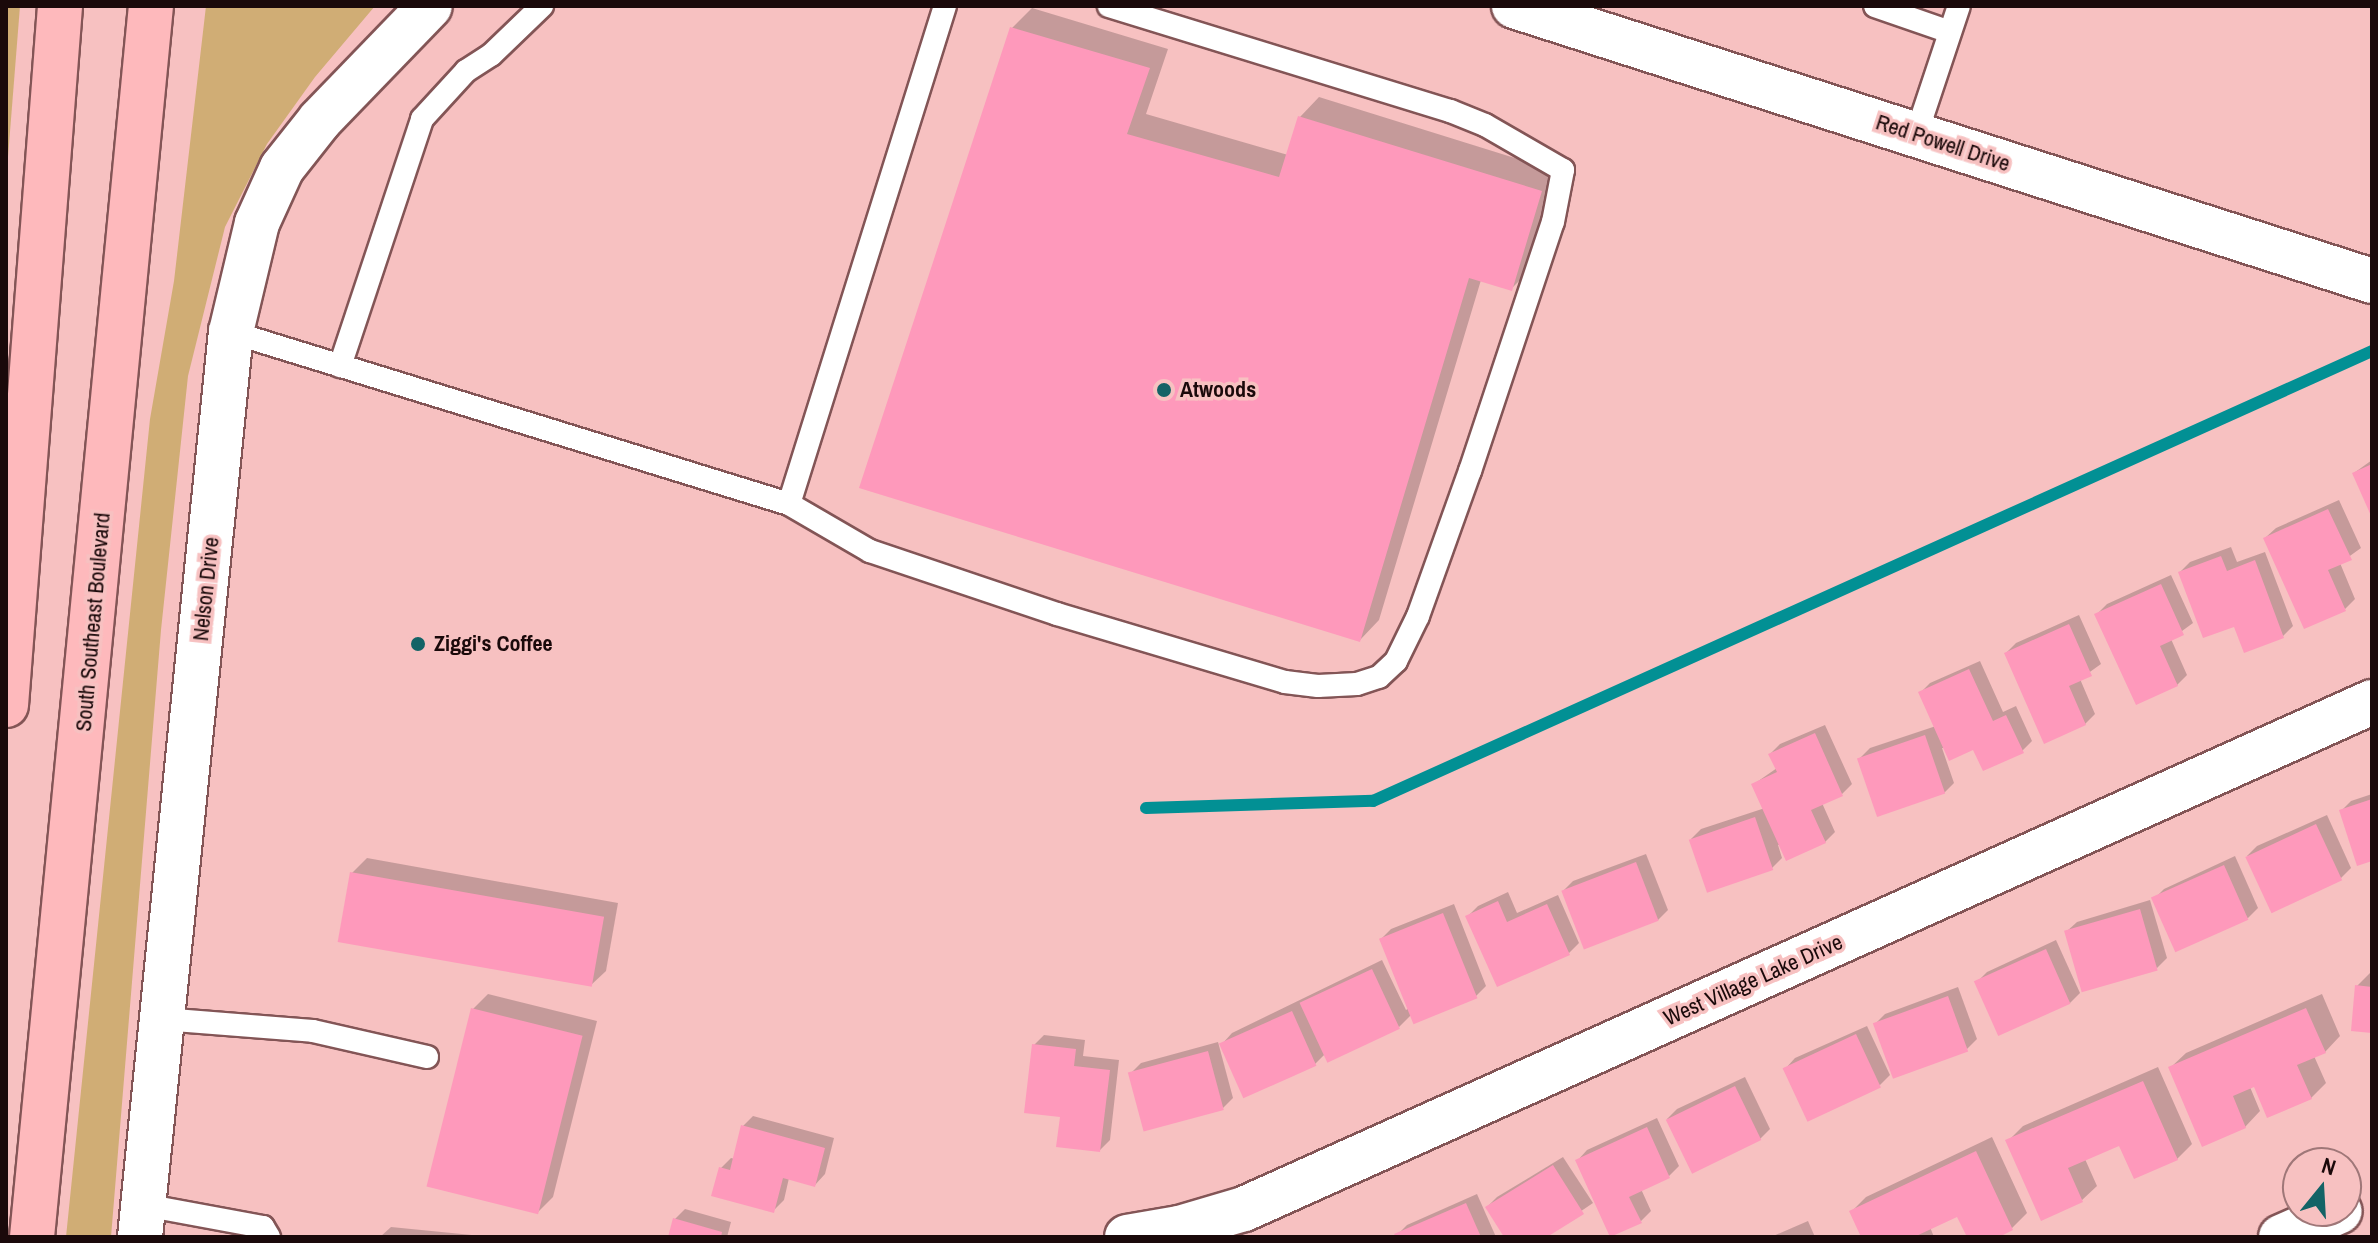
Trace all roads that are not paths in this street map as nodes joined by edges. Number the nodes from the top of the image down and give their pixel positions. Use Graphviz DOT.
graph roads {
  1 [pos="60,6"];
  2 [pos="151,6"];
  3 [pos="430,6"];
  4 [pos="542,6"];
  5 [pos="945,6"];
  6 [pos="1109,6"];
  7 [pos="1514,6"];
  8 [pos="1875,6"];
  9 [pos="1959,6"];
  10 [pos="1950,32"];
  11 [pos="1916,135"];
  12 [pos="2372,281"];
  13 [pos="231,332"];
  14 [pos="340,366"];
  15 [pos="789,504"];
  16 [pos="2372,702"];
  17 [pos="6,705"];
  18 [pos="162,1019"];
  19 [pos="427,1057"];
  20 [pos="142,1221"];
  21 [pos="2304,1227"];
  22 [pos="32,1237"];
  23 [pos="269,1237"];
  24 [pos="1127,1237"];
  25 [pos="2281,1237"];
  1 -- 17 [label="main road"];
  2 -- 22 [label="main road, South Southeast Boulevard"];
  3 -- 13 [label="street, Nelson Drive"];
  4 -- 14 [label="lane"];
  5 -- 15 [label="lane"];
  6 -- 15 [label="lane"];
  7 -- 11 [label="street, Red Powell Drive"];
  8 -- 10 [label="lane"];
  9 -- 10 [label="lane"];
  10 -- 11 [label="lane"];
  11 -- 12 [label="street, Red Powell Drive"];
  13 -- 14 [label="lane"];
  13 -- 18 [label="street, Nelson Drive"];
  14 -- 15 [label="lane"];
  16 -- 24 [label="street, West Village Lake Drive"];
  18 -- 19 [label="lane"];
  18 -- 20 [label="street, Nelson Drive"];
  20 -- 23 [label="lane"];
  21 -- 25 [label="street"];
}
